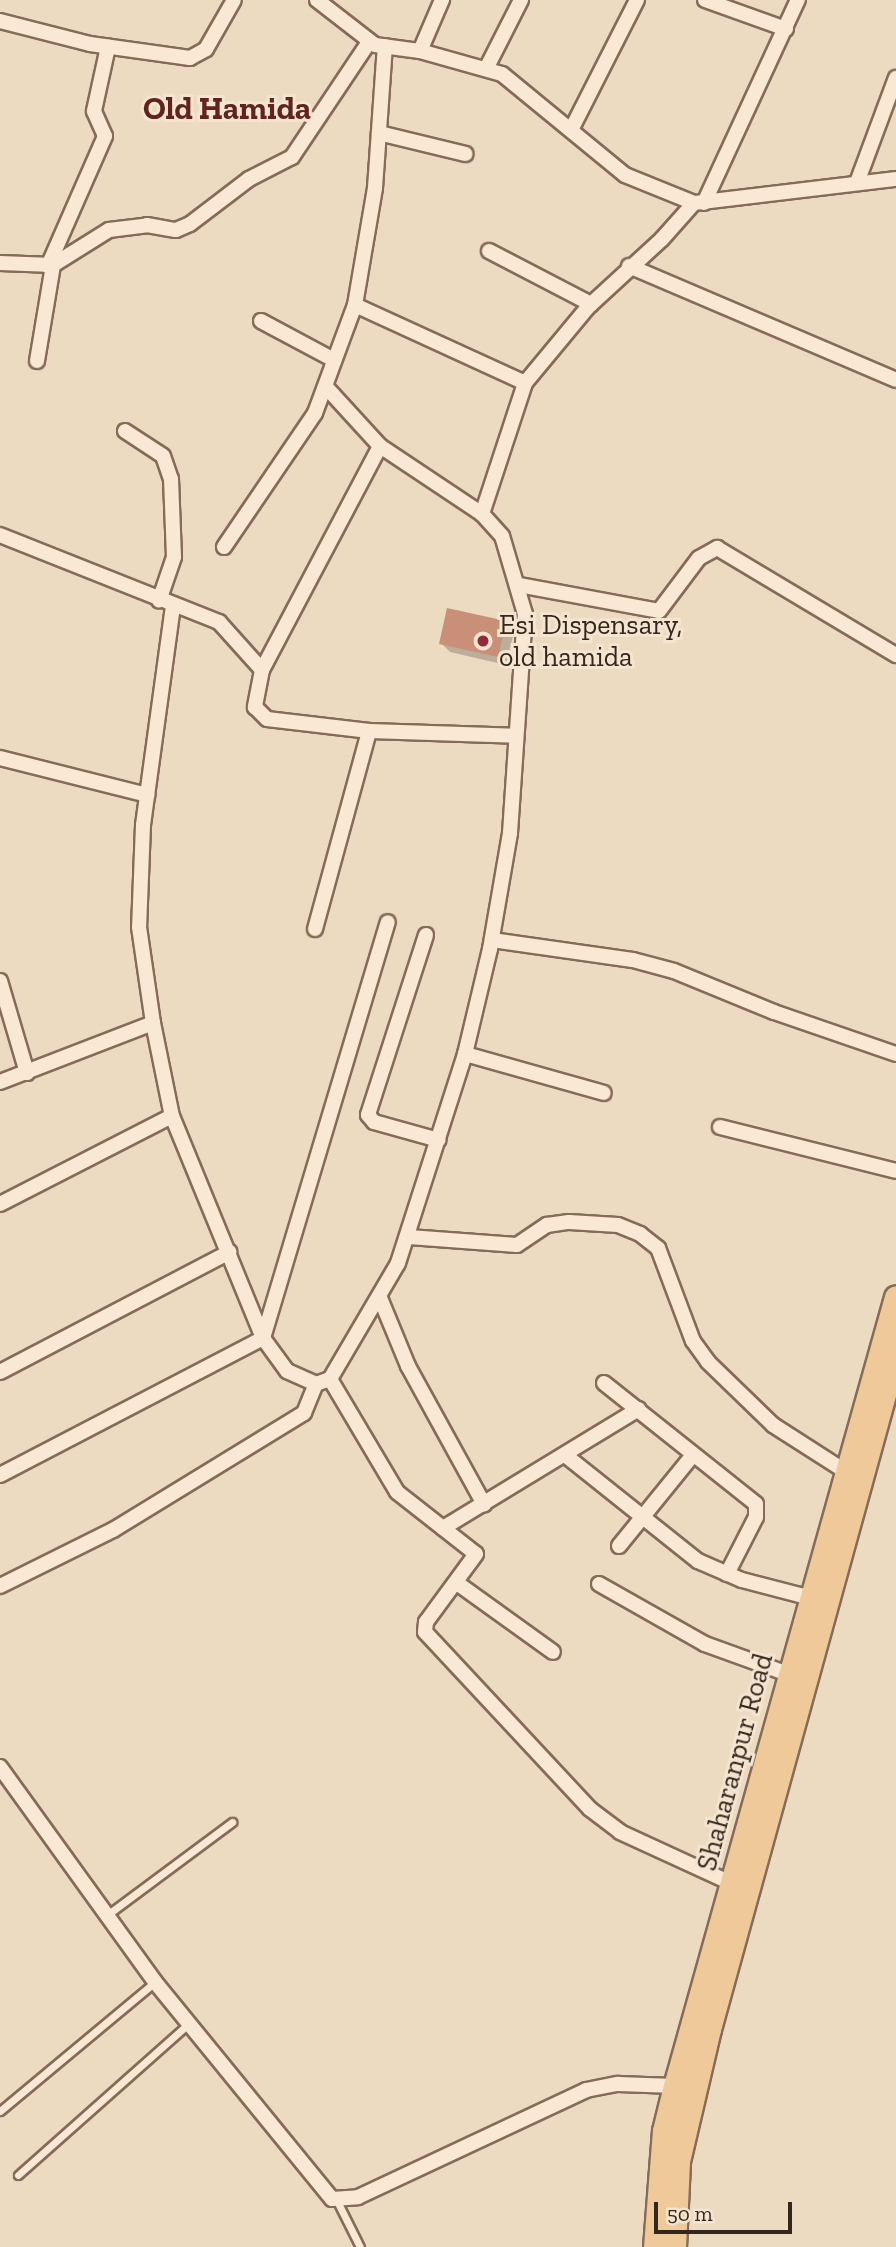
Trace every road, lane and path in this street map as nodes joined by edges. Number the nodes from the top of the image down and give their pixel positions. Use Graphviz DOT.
graph roads {
  1 [pos="234,0"];
  2 [pos="317,0"];
  3 [pos="442,0"];
  4 [pos="521,0"];
  5 [pos="637,0"];
  6 [pos="705,0"];
  7 [pos="799,0"];
  8 [pos="0,21"];
  9 [pos="786,29"];
  10 [pos="369,42"];
  11 [pos="385,46"];
  12 [pos="108,47"];
  13 [pos="419,51"];
  14 [pos="487,67"];
  15 [pos="896,78"];
  16 [pos="571,130"];
  17 [pos="379,133"];
  18 [pos="466,154"];
  19 [pos="896,179"];
  20 [pos="858,180"];
  21 [pos="699,203"];
  22 [pos="489,251"];
  23 [pos="0,263"];
  24 [pos="50,265"];
  25 [pos="629,266"];
  26 [pos="591,304"];
  27 [pos="355,305"];
  28 [pos="261,321"];
  29 [pos="334,360"];
  30 [pos="37,361"];
  31 [pos="895,377"];
  32 [pos="525,383"];
  33 [pos="327,388"];
  34 [pos="125,431"];
  35 [pos="380,446"];
  36 [pos="482,514"];
  37 [pos="0,535"];
  38 [pos="225,547"];
  39 [pos="519,585"];
  40 [pos="166,604"];
  41 [pos="896,655"];
  42 [pos="262,670"];
  43 [pos="369,731"];
  44 [pos="516,736"];
  45 [pos="0,758"];
  46 [pos="147,794"];
  47 [pos="388,922"];
  48 [pos="315,929"];
  49 [pos="426,934"];
  50 [pos="492,940"];
  51 [pos="0,981"];
  52 [pos="153,1023"];
  53 [pos="465,1054"];
  54 [pos="896,1054"];
  55 [pos="27,1073"];
  56 [pos="0,1082"];
  57 [pos="604,1093"];
  58 [pos="172,1116"];
  59 [pos="720,1127"];
  60 [pos="439,1140"];
  61 [pos="896,1171"];
  62 [pos="0,1204"];
  63 [pos="409,1237"];
  64 [pos="230,1252"];
  65 [pos="896,1297"];
  66 [pos="380,1298"];
  67 [pos="263,1338"];
  68 [pos="896,1351"];
  69 [pos="0,1372"];
  70 [pos="323,1381"];
  71 [pos="604,1382"];
  72 [pos="639,1409"];
  73 [pos="565,1455"];
  74 [pos="693,1455"];
  75 [pos="845,1471"];
  76 [pos="0,1475"];
  77 [pos="484,1504"];
  78 [pos="643,1517"];
  79 [pos="443,1528"];
  80 [pos="619,1546"];
  81 [pos="727,1574"];
  82 [pos="457,1583"];
  83 [pos="599,1584"];
  84 [pos="0,1586"];
  85 [pos="811,1598"];
  86 [pos="553,1653"];
  87 [pos="798,1678"];
  88 [pos="0,1768"];
  89 [pos="232,1822"];
  90 [pos="733,1884"];
  91 [pos="107,1915"];
  92 [pos="155,1982"];
  93 [pos="189,2023"];
  94 [pos="675,2086"];
  95 [pos="0,2111"];
  96 [pos="18,2175"];
  97 [pos="337,2201"];
  98 [pos="359,2247"];
  99 [pos="655,2247"];
  100 [pos="674,2247"];
  1 -- 12 [label="street"];
  2 -- 10 [label="street"];
  3 -- 13 [label="street"];
  4 -- 14 [label="street"];
  5 -- 16 [label="street"];
  6 -- 9 [label="street"];
  7 -- 9 [label="street"];
  8 -- 12 [label="street"];
  9 -- 21 [label="street"];
  10 -- 11 [label="street"];
  10 -- 24 [label="street"];
  11 -- 13 [label="street"];
  11 -- 17 [label="street"];
  12 -- 24 [label="street"];
  13 -- 14 [label="street"];
  14 -- 16 [label="street"];
  15 -- 20 [label="street"];
  16 -- 21 [label="street"];
  17 -- 18 [label="street"];
  17 -- 27 [label="street"];
  19 -- 20 [label="street"];
  20 -- 21 [label="street"];
  21 -- 25 [label="street"];
  22 -- 26 [label="street"];
  23 -- 24 [label="street"];
  24 -- 30 [label="street"];
  25 -- 26 [label="street"];
  25 -- 31 [label="street"];
  26 -- 32 [label="street"];
  27 -- 29 [label="street"];
  27 -- 32 [label="street"];
  28 -- 29 [label="street"];
  29 -- 33 [label="street"];
  32 -- 36 [label="street"];
  33 -- 35 [label="street"];
  33 -- 38 [label="street"];
  34 -- 40 [label="street"];
  35 -- 36 [label="street"];
  35 -- 42 [label="street"];
  36 -- 39 [label="street"];
  37 -- 40 [label="street"];
  39 -- 41 [label="street"];
  39 -- 44 [label="street"];
  40 -- 42 [label="street"];
  40 -- 46 [label="street"];
  42 -- 43 [label="street"];
  43 -- 44 [label="street"];
  43 -- 48 [label="street"];
  44 -- 50 [label="street"];
  45 -- 46 [label="street"];
  46 -- 52 [label="street"];
  47 -- 67 [label="street"];
  49 -- 60 [label="street"];
  50 -- 53 [label="street"];
  50 -- 54 [label="street"];
  51 -- 55 [label="street"];
  52 -- 55 [label="street"];
  52 -- 58 [label="street"];
  53 -- 57 [label="street"];
  53 -- 60 [label="street"];
  55 -- 56 [label="street"];
  58 -- 62 [label="street"];
  58 -- 64 [label="street"];
  59 -- 61 [label="street"];
  60 -- 63 [label="street"];
  63 -- 66 [label="street"];
  63 -- 75 [label="street"];
  64 -- 67 [label="street"];
  64 -- 69 [label="street"];
  65 -- 75 [label="main road, Shaharanpur Road"];
  66 -- 70 [label="street"];
  66 -- 77 [label="street"];
  67 -- 70 [label="street"];
  67 -- 76 [label="street"];
  68 -- 87 [label="main road, Shaharanpur Road"];
  70 -- 79 [label="street"];
  70 -- 84 [label="street"];
  71 -- 72 [label="street"];
  72 -- 73 [label="street"];
  72 -- 74 [label="street"];
  73 -- 77 [label="street"];
  73 -- 78 [label="street"];
  74 -- 78 [label="street"];
  74 -- 81 [label="street"];
  75 -- 85 [label="main road, Shaharanpur Road"];
  77 -- 79 [label="street"];
  78 -- 80 [label="street"];
  78 -- 81 [label="street"];
  79 -- 82 [label="street"];
  81 -- 85 [label="street"];
  82 -- 86 [label="street"];
  82 -- 90 [label="street"];
  83 -- 87 [label="street"];
  85 -- 87 [label="main road, Shaharanpur Road"];
  87 -- 90 [label="main road, Shaharanpur Road"];
  87 -- 100 [label="main road, Shaharanpur Road"];
  88 -- 91 [label="street"];
  89 -- 91 [label="lane"];
  90 -- 94 [label="main road, Shaharanpur Road"];
  91 -- 92 [label="street"];
  92 -- 93 [label="street"];
  92 -- 95 [label="lane"];
  93 -- 96 [label="lane"];
  93 -- 97 [label="street"];
  94 -- 97 [label="street"];
  94 -- 99 [label="main road, Shaharanpur Road"];
  97 -- 98 [label="lane"];
}
